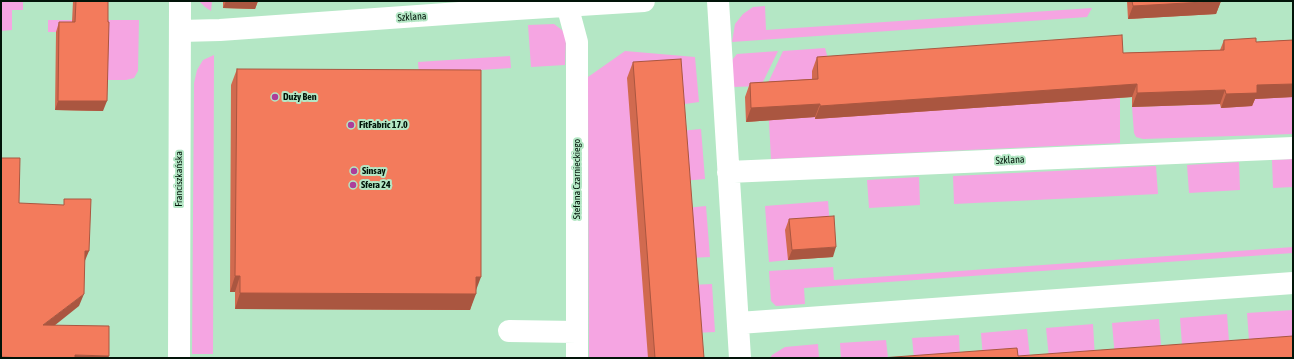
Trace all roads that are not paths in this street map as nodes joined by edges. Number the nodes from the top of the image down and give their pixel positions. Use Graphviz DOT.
graph roads {
  1 [pos="180,1"];
  2 [pos="644,1"];
  3 [pos="718,1"];
  4 [pos="567,3"];
  5 [pos="180,31"];
  6 [pos="1293,148"];
  7 [pos="728,172"];
  8 [pos="1293,283"];
  9 [pos="739,323"];
  10 [pos="509,331"];
  11 [pos="577,332"];
  12 [pos="179,358"];
  13 [pos="577,358"];
  14 [pos="740,358"];
  1 -- 5 [label="street, Franciszkańska"];
  2 -- 4 [label="street, Szklana"];
  3 -- 7 [label="street"];
  4 -- 5 [label="street, Szklana"];
  4 -- 11 [label="street, Stefana Czarnieckiego"];
  5 -- 12 [label="street, Franciszkańska"];
  6 -- 7 [label="street, Szklana"];
  7 -- 9 [label="street"];
  8 -- 9 [label="street"];
  9 -- 14 [label="street"];
  10 -- 11 [label="street"];
  11 -- 13 [label="street, Stefana Czarnieckiego"];
}
